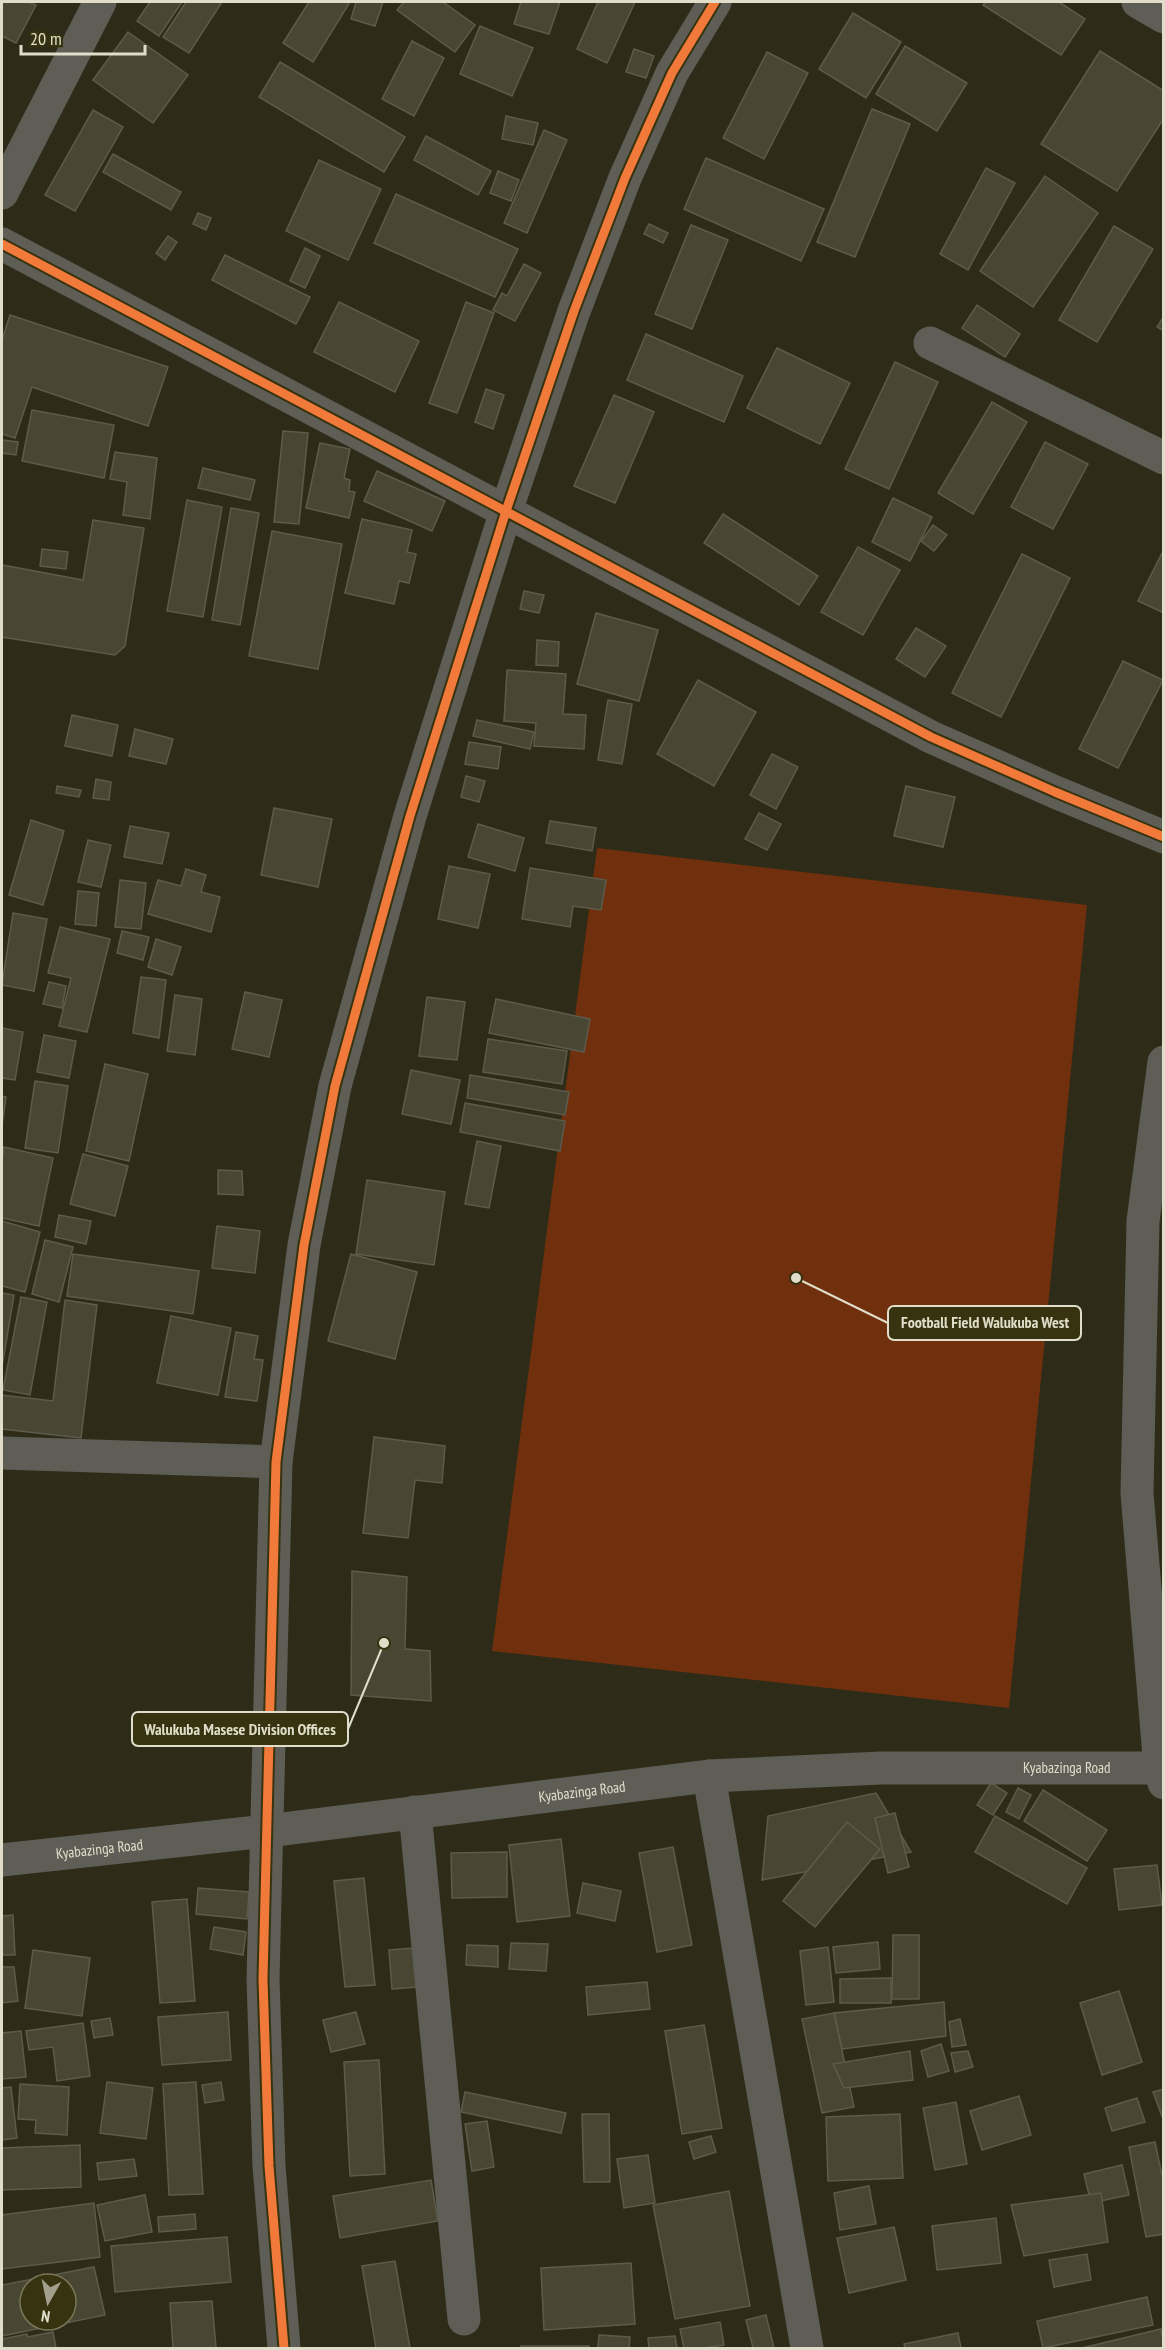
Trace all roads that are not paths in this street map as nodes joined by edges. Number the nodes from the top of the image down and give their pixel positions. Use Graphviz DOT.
graph roads {
  1 [pos="100,2"];
  2 [pos="714,2"];
  3 [pos="1138,2"];
  4 [pos="1164,17"];
  5 [pos="2,193"];
  6 [pos="2,244"];
  7 [pos="930,343"];
  8 [pos="1164,458"];
  9 [pos="506,511"];
  10 [pos="1164,837"];
  11 [pos="1164,1062"];
  12 [pos="2,1453"];
  13 [pos="276,1462"];
  14 [pos="1162,1773"];
  15 [pos="709,1776"];
  16 [pos="415,1812"];
  17 [pos="267,1831"];
  18 [pos="2,1860"];
  19 [pos="464,2319"];
  20 [pos="284,2349"];
  21 [pos="807,2349"];
  1 -- 5 [label="street"];
  2 -- 9 [label="street"];
  3 -- 4 [label="street"];
  6 -- 9 [label="street"];
  7 -- 8 [label="street"];
  9 -- 10 [label="street"];
  9 -- 13 [label="street"];
  11 -- 14 [label="street"];
  12 -- 13 [label="street"];
  13 -- 17 [label="street"];
  14 -- 15 [label="street, Kyabazinga Road"];
  15 -- 16 [label="street, Kyabazinga Road"];
  15 -- 21 [label="street"];
  16 -- 17 [label="street, Kyabazinga Road"];
  16 -- 19 [label="street"];
  17 -- 18 [label="street, Kyabazinga Road"];
  17 -- 20 [label="street"];
}
